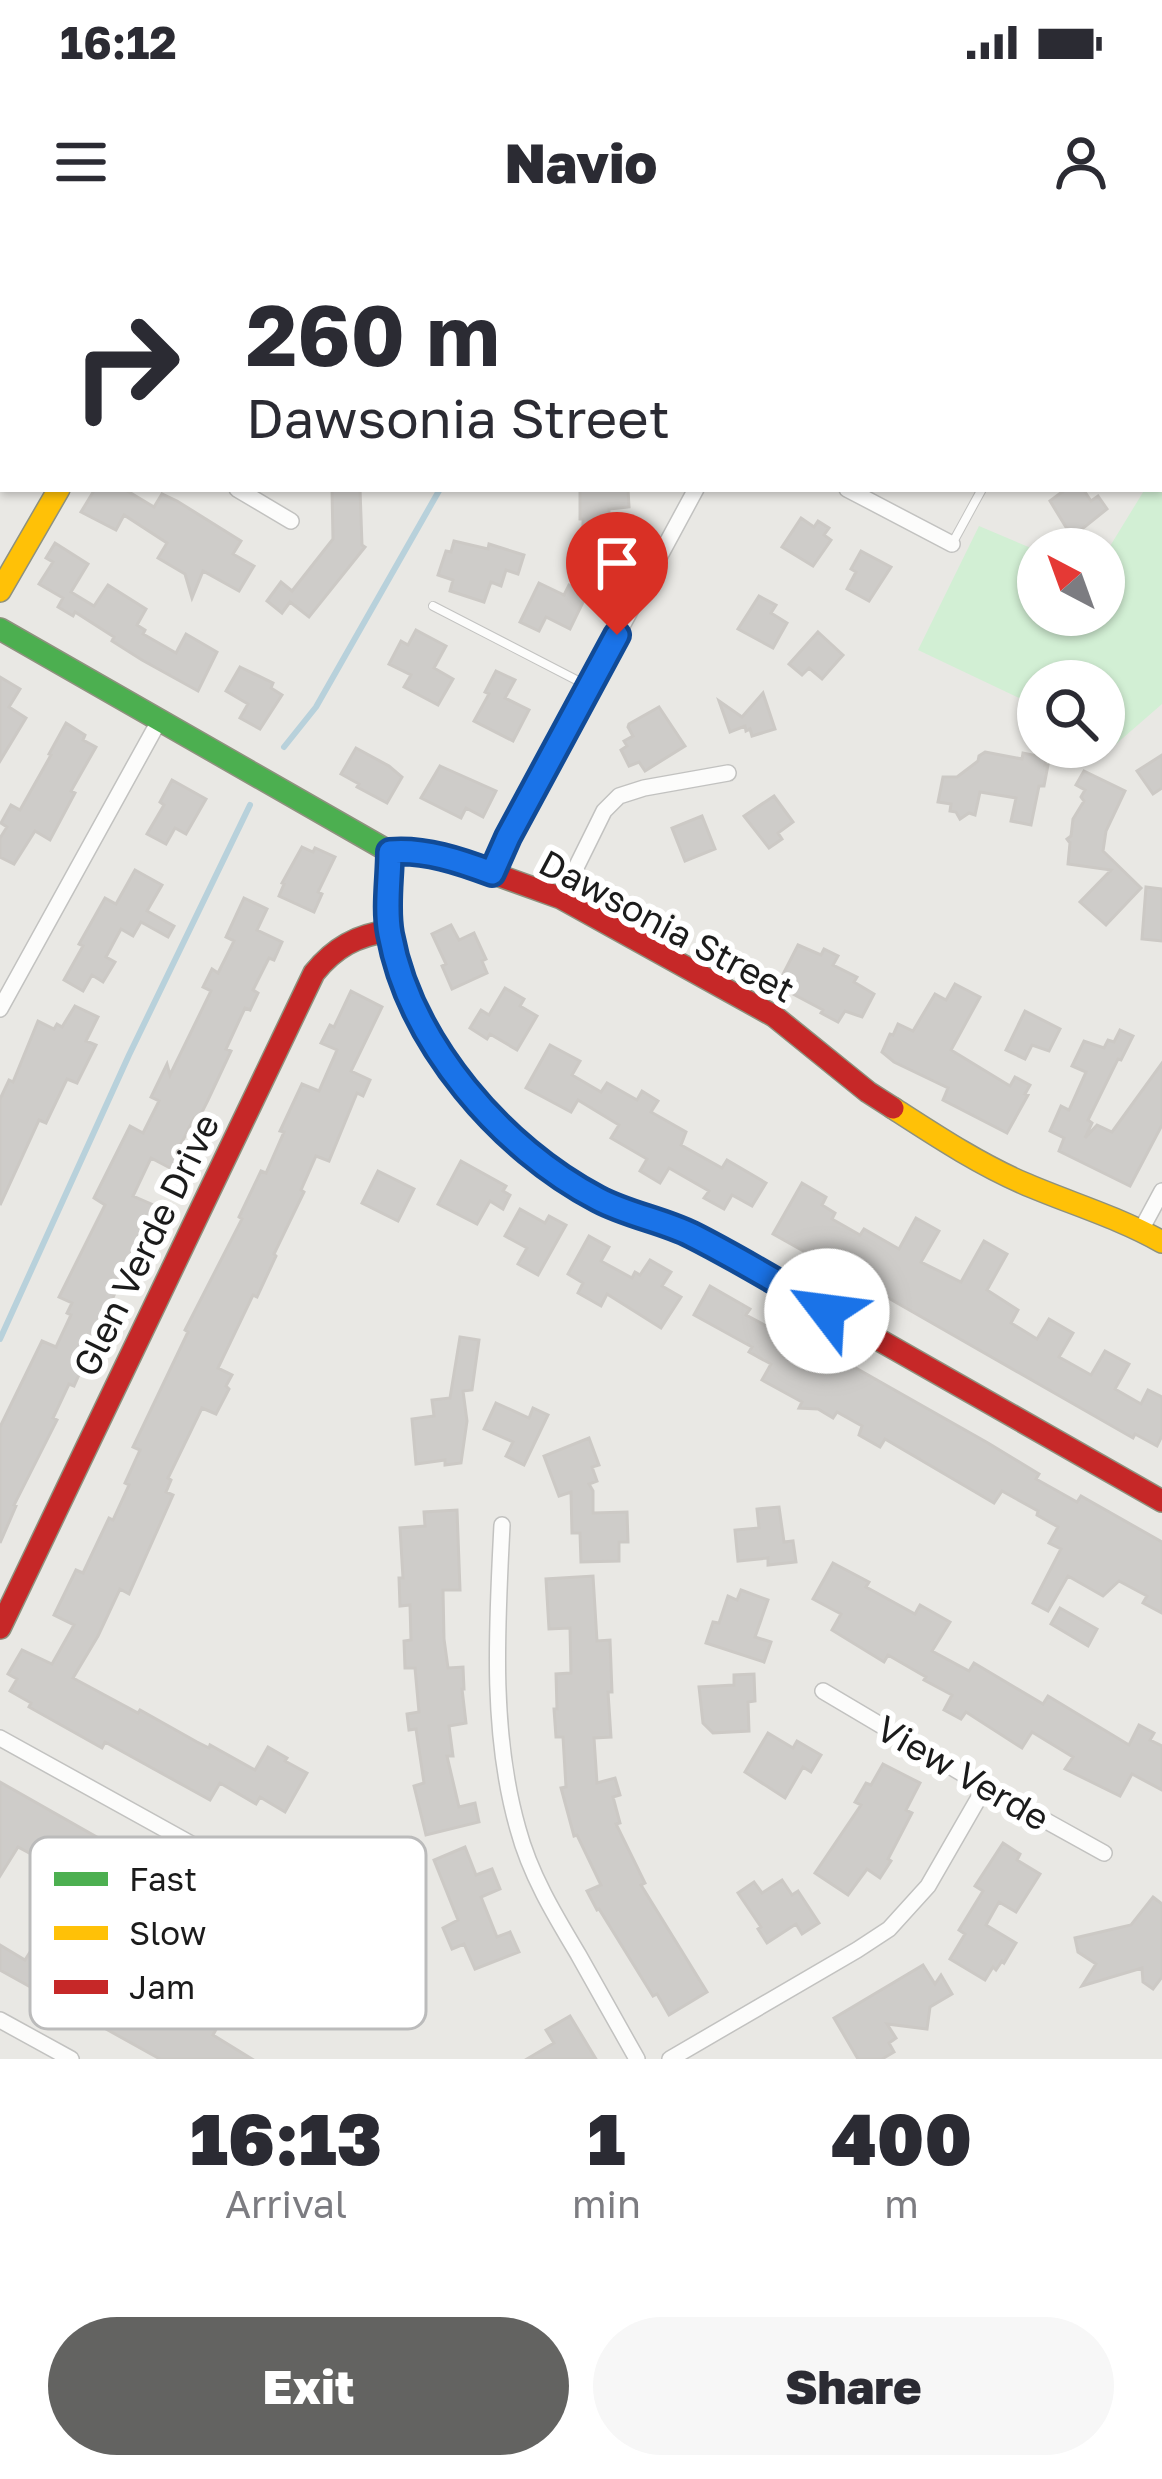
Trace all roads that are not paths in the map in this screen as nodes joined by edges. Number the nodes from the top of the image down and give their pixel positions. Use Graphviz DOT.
graph roads {
  1 [pos="57,492"];
  2 [pos="242,492"];
  3 [pos="694,492"];
  4 [pos="853,492"];
  5 [pos="980,492"];
  6 [pos="290,520"];
  7 [pos="952,544"];
  8 [pos="0,591"];
  9 [pos="433,606"];
  10 [pos="0,629"];
  11 [pos="590,686"];
  12 [pos="159,722"];
  13 [pos="728,773"];
  14 [pos="390,852"];
  15 [pos="492,873"];
  16 [pos="561,898"];
  17 [pos="389,931"];
  18 [pos="0,1009"];
  19 [pos="1162,1191"];
  20 [pos="1141,1230"];
  21 [pos="1162,1243"];
  22 [pos="1162,1501"];
  23 [pos="502,1525"];
  24 [pos="0,1628"];
  25 [pos="823,1691"];
  26 [pos="0,1738"];
  27 [pos="985,1787"];
  28 [pos="179,1837"];
  29 [pos="1104,1852"];
  30 [pos="0,2020"];
  31 [pos="71,2059"];
  32 [pos="637,2059"];
  33 [pos="670,2059"];
  1 -- 8 [label="street"];
  2 -- 6 [label="street"];
  3 -- 11 [label="street"];
  4 -- 7 [label="street"];
  5 -- 7 [label="lane"];
  9 -- 11 [label="lane"];
  10 -- 12 [label="street, Dawsonia Street"];
  11 -- 15 [label="street"];
  12 -- 14 [label="street, Dawsonia Street"];
  12 -- 18 [label="street"];
  13 -- 16 [label="street"];
  14 -- 15 [label="street, Dawsonia Street"];
  14 -- 17 [label="street"];
  15 -- 16 [label="street, Dawsonia Street"];
  16 -- 20 [label="street, Dawsonia Street"];
  17 -- 22 [label="street"];
  17 -- 24 [label="street, Glen Verde Drive"];
  19 -- 20 [label="street"];
  20 -- 21 [label="street, Dawsonia Street"];
  23 -- 32 [label="street"];
  25 -- 27 [label="street, View Verde"];
  26 -- 28 [label="street"];
  27 -- 29 [label="street, View Verde"];
  27 -- 33 [label="street"];
  30 -- 31 [label="street"];
}
